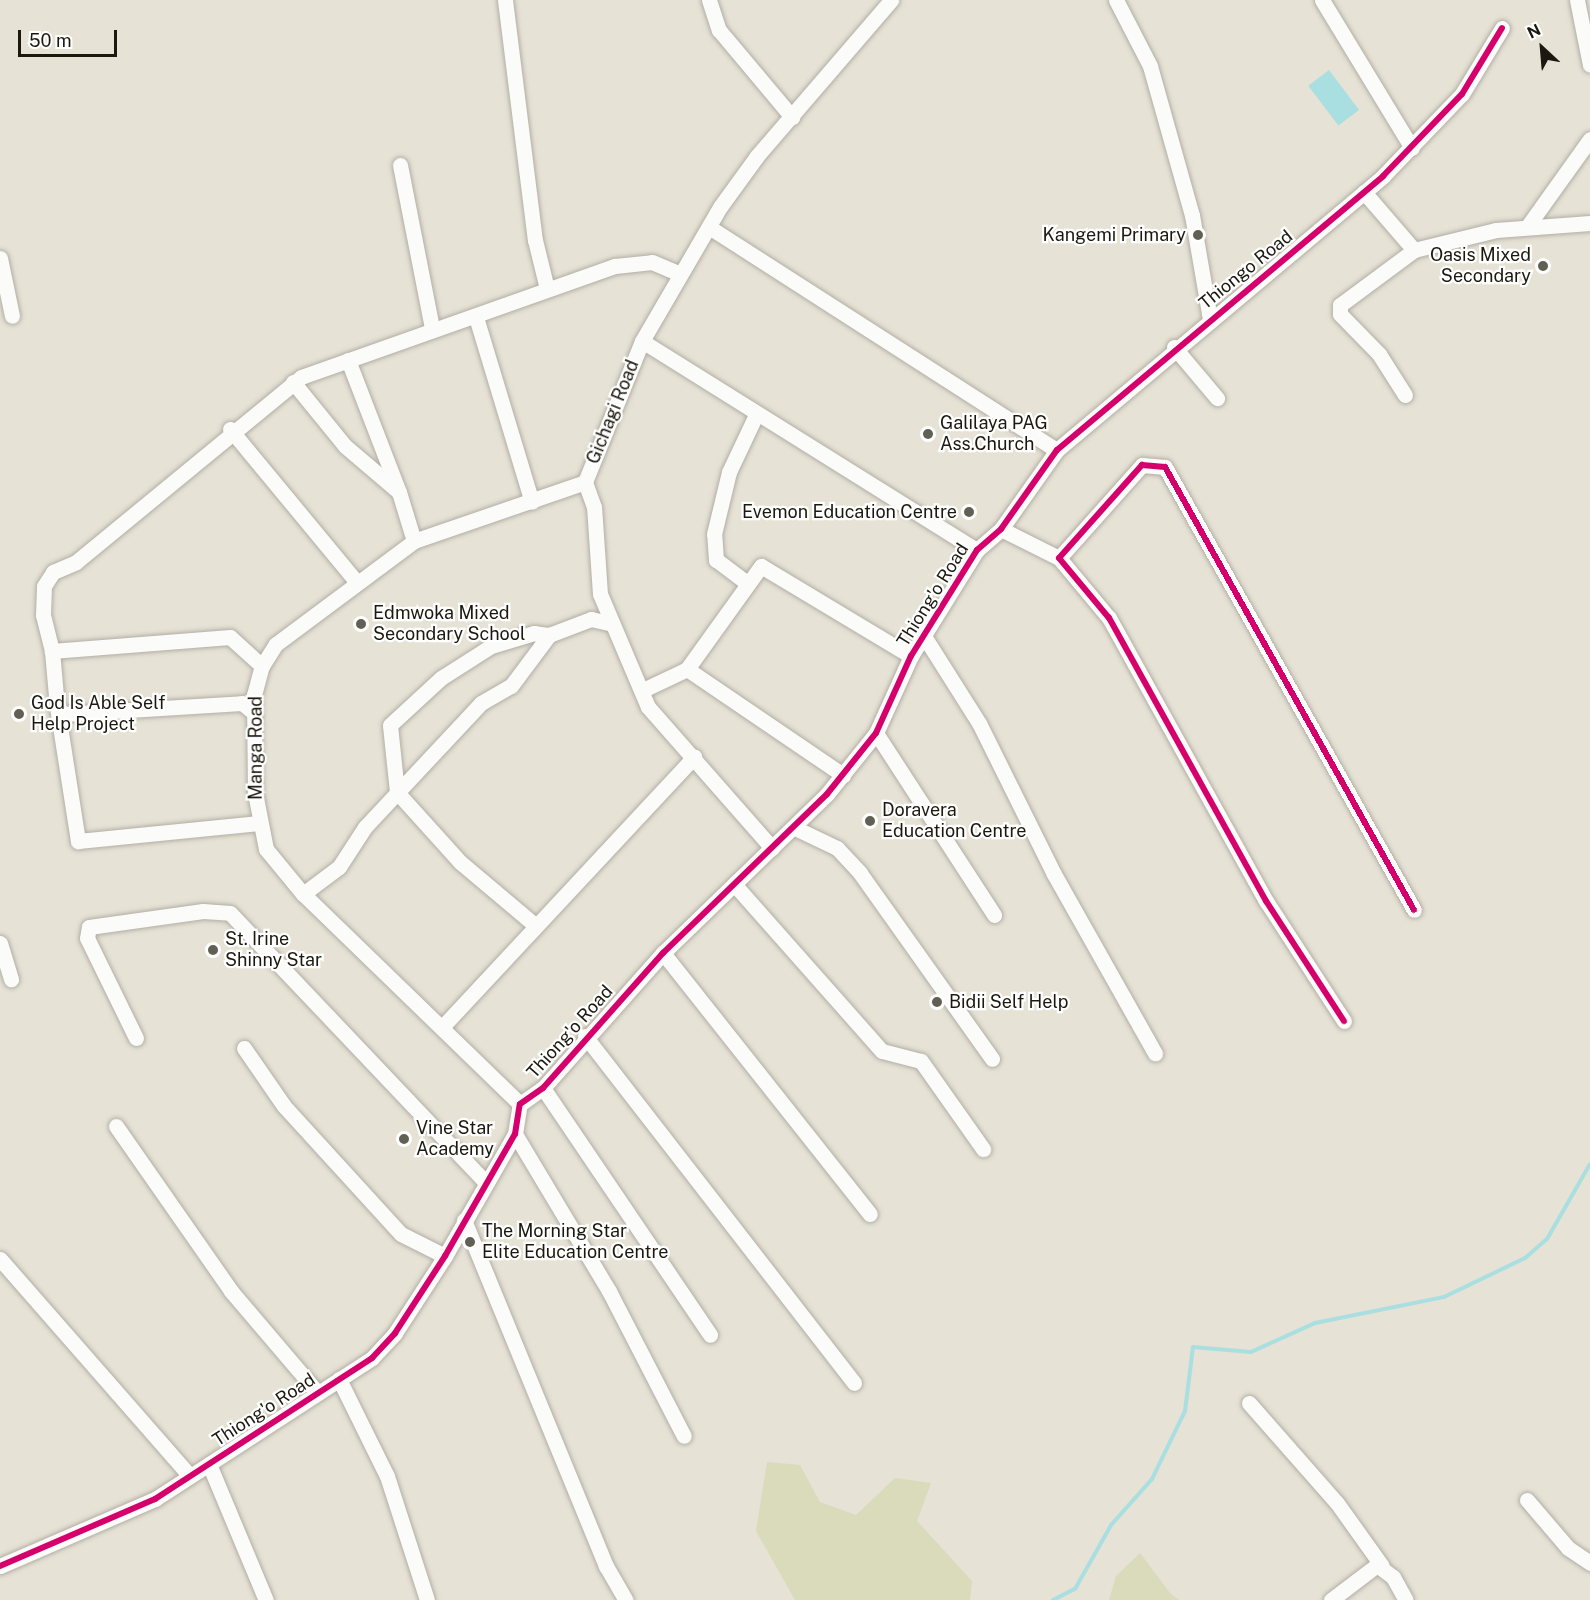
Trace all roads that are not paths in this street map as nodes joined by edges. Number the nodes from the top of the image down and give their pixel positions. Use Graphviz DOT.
graph roads {
  1 [pos="505,0"];
  2 [pos="709,0"];
  3 [pos="891,0"];
  4 [pos="1116,0"];
  5 [pos="1322,0"];
  6 [pos="1577,0"];
  7 [pos="1502,27"];
  8 [pos="1590,65"];
  9 [pos="792,117"];
  10 [pos="1590,140"];
  11 [pos="1412,148"];
  12 [pos="400,165"];
  13 [pos="1364,192"];
  14 [pos="1590,223"];
  15 [pos="709,227"];
  16 [pos="1527,227"];
  17 [pos="1414,250"];
  18 [pos="0,258"];
  19 [pos="680,274"];
  20 [pos="547,290"];
  21 [pos="12,316"];
  22 [pos="476,317"];
  23 [pos="1210,319"];
  24 [pos="432,328"];
  25 [pos="642,341"];
  26 [pos="1174,346"];
  27 [pos="348,360"];
  28 [pos="293,382"];
  29 [pos="1406,395"];
  30 [pos="1216,398"];
  31 [pos="756,415"];
  32 [pos="230,429"];
  33 [pos="1057,450"];
  34 [pos="585,482"];
  35 [pos="399,492"];
  36 [pos="532,502"];
  37 [pos="1001,529"];
  38 [pos="414,541"];
  39 [pos="977,550"];
  40 [pos="1059,558"];
  41 [pos="355,580"];
  42 [pos="747,583"];
  43 [pos="609,623"];
  44 [pos="549,635"];
  45 [pos="924,636"];
  46 [pos="52,651"];
  47 [pos="911,656"];
  48 [pos="262,666"];
  49 [pos="687,669"];
  50 [pos="643,690"];
  51 [pos="57,707"];
  52 [pos="254,712"];
  53 [pos="876,733"];
  54 [pos="694,757"];
  55 [pos="843,774"];
  56 [pos="397,792"];
  57 [pos="259,823"];
  58 [pos="795,828"];
  59 [pos="772,848"];
  60 [pos="734,884"];
  61 [pos="303,894"];
  62 [pos="1414,910"];
  63 [pos="994,915"];
  64 [pos="536,926"];
  65 [pos="0,943"];
  66 [pos="663,953"];
  67 [pos="11,979"];
  68 [pos="1344,1022"];
  69 [pos="444,1025"];
  70 [pos="585,1036"];
  71 [pos="136,1038"];
  72 [pos="244,1048"];
  73 [pos="1155,1053"];
  74 [pos="992,1059"];
  75 [pos="543,1088"];
  76 [pos="520,1104"];
  77 [pos="116,1126"];
  78 [pos="515,1134"];
  79 [pos="983,1149"];
  80 [pos="484,1180"];
  81 [pos="870,1214"];
  82 [pos="464,1220"];
  83 [pos="445,1256"];
  84 [pos="0,1259"];
  85 [pos="710,1335"];
  86 [pos="339,1380"];
  87 [pos="854,1383"];
  88 [pos="317,1392"];
  89 [pos="1249,1403"];
  90 [pos="684,1436"];
  91 [pos="209,1464"];
  92 [pos="190,1476"];
  93 [pos="1527,1500"];
  94 [pos="1590,1563"];
  95 [pos="0,1566"];
  96 [pos="1382,1566"];
  97 [pos="266,1600"];
  98 [pos="427,1600"];
  99 [pos="627,1600"];
  100 [pos="1331,1600"];
  101 [pos="1407,1600"];
  1 -- 20 [label="street"];
  2 -- 9 [label="street"];
  3 -- 9 [label="street, Gichagi Road"];
  4 -- 23 [label="street"];
  5 -- 11 [label="street"];
  6 -- 8 [label="street"];
  7 -- 11 [label="street, Thiongo Road"];
  9 -- 15 [label="street, Gichagi Road"];
  10 -- 16 [label="street"];
  11 -- 13 [label="street, Thiongo Road"];
  12 -- 24 [label="street"];
  13 -- 17 [label="street"];
  13 -- 23 [label="street, Thiongo Road"];
  14 -- 16 [label="street"];
  15 -- 19 [label="street, Gichagi Road"];
  15 -- 33 [label="street"];
  16 -- 17 [label="street"];
  17 -- 29 [label="street"];
  18 -- 21 [label="street"];
  19 -- 20 [label="street"];
  19 -- 25 [label="street, Gichagi Road"];
  20 -- 22 [label="street"];
  22 -- 24 [label="street"];
  22 -- 36 [label="street"];
  23 -- 26 [label="street, Thiongo Road"];
  24 -- 27 [label="street"];
  25 -- 31 [label="street"];
  25 -- 34 [label="street, Gichagi Road"];
  26 -- 30 [label="street"];
  26 -- 33 [label="street, Thiongo Road"];
  27 -- 28 [label="street"];
  27 -- 35 [label="street"];
  28 -- 32 [label="street"];
  28 -- 35 [label="street"];
  31 -- 39 [label="street"];
  31 -- 42 [label="street"];
  32 -- 41 [label="street"];
  32 -- 46 [label="street"];
  33 -- 37 [label="street, Thiongo Road"];
  34 -- 36 [label="street, Manga Road"];
  34 -- 43 [label="street, Gichagi Road"];
  35 -- 38 [label="street"];
  36 -- 38 [label="street, Manga Road"];
  37 -- 39 [label="street, Thiong'o Road"];
  37 -- 40 [label="street"];
  38 -- 41 [label="street, Manga Road"];
  39 -- 45 [label="street, Thiong'o Road"];
  40 -- 62 [label="street"];
  40 -- 68 [label="street"];
  41 -- 48 [label="street, Manga Road"];
  42 -- 47 [label="street"];
  42 -- 49 [label="street"];
  43 -- 44 [label="street"];
  43 -- 50 [label="street, Gichagi Road"];
  44 -- 56 [label="street"];
  44 -- 56 [label="street"];
  45 -- 47 [label="street, Thiong'o Road"];
  45 -- 73 [label="street"];
  46 -- 48 [label="street"];
  46 -- 51 [label="street"];
  47 -- 53 [label="street, Thiong'o Road"];
  48 -- 52 [label="street, Manga Road"];
  49 -- 50 [label="street"];
  49 -- 55 [label="street"];
  50 -- 54 [label="street, Gichagi Road"];
  51 -- 52 [label="street"];
  51 -- 57 [label="street"];
  52 -- 57 [label="street, Manga Road"];
  53 -- 55 [label="street, Thiong'o Road"];
  53 -- 63 [label="street"];
  54 -- 59 [label="street, Gichagi Road"];
  54 -- 64 [label="street"];
  55 -- 58 [label="street, Thiong'o Road"];
  56 -- 61 [label="street"];
  56 -- 64 [label="street"];
  57 -- 61 [label="street, Manga Road"];
  58 -- 59 [label="street, Thiong'o Road"];
  58 -- 74 [label="street"];
  59 -- 60 [label="street, Thiong'o Road"];
  60 -- 66 [label="street, Thiong'o Road"];
  60 -- 79 [label="street"];
  61 -- 69 [label="street, Manga Road"];
  64 -- 69 [label="street"];
  65 -- 67 [label="street"];
  66 -- 70 [label="street, Thiong'o Road"];
  66 -- 81 [label="street"];
  69 -- 76 [label="street, Manga Road"];
  70 -- 75 [label="street, Thiong'o Road"];
  70 -- 87 [label="street"];
  71 -- 80 [label="street"];
  72 -- 83 [label="street"];
  75 -- 76 [label="street, Thiong'o Road"];
  75 -- 85 [label="street"];
  76 -- 78 [label="street, Thiong'o Road"];
  77 -- 88 [label="street"];
  78 -- 80 [label="street, Thiong'o Road"];
  78 -- 90 [label="street"];
  80 -- 82 [label="street, Thiong'o Road"];
  82 -- 83 [label="street, Thiong'o Road"];
  82 -- 99 [label="street"];
  83 -- 86 [label="street, Thiong'o Road"];
  84 -- 92 [label="street"];
  86 -- 88 [label="street, Thiong'o Road"];
  86 -- 98 [label="street"];
  88 -- 91 [label="street, Thiong'o Road"];
  89 -- 96 [label="street"];
  91 -- 92 [label="street, Thiong'o Road"];
  91 -- 97 [label="street"];
  92 -- 95 [label="street, Thiong'o Road"];
  93 -- 94 [label="street"];
  96 -- 100 [label="street"];
  96 -- 101 [label="street"];
}
